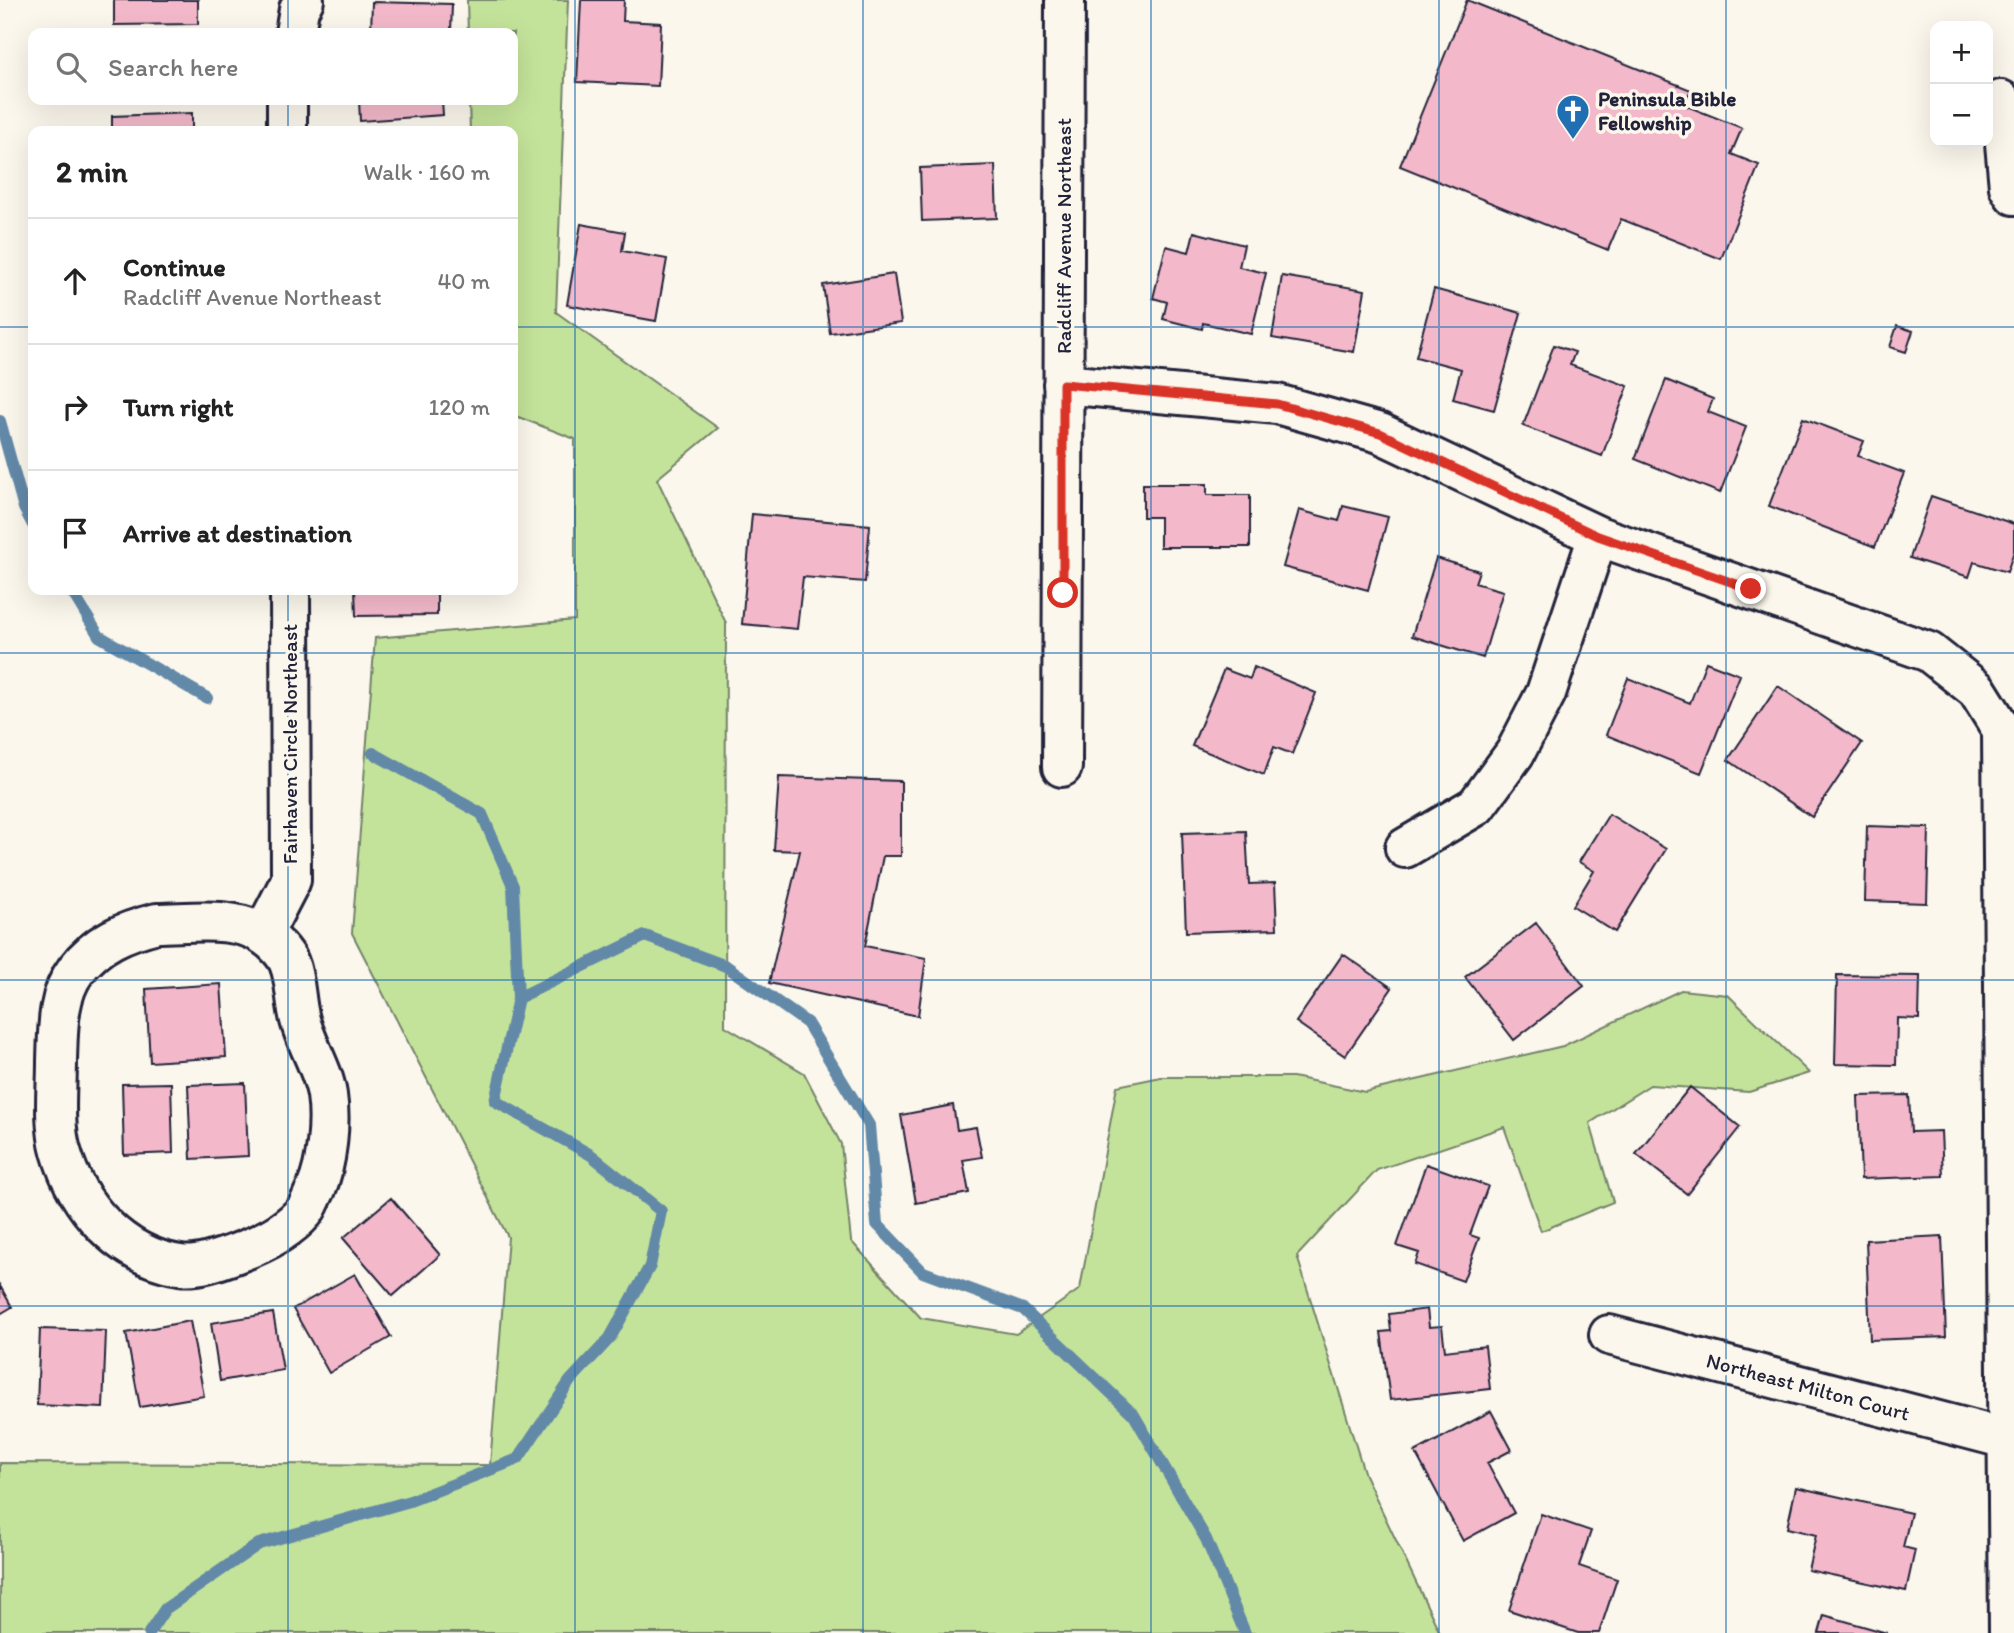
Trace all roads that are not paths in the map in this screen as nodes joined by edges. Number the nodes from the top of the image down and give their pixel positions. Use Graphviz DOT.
graph roads {
  1 [pos="304,0"];
  2 [pos="1065,0"];
  3 [pos="296,28"];
  4 [pos="2001,100"];
  5 [pos="287,105"];
  6 [pos="287,126"];
  7 [pos="2014,195"];
  8 [pos="1063,384"];
  9 [pos="1598,536"];
  10 [pos="290,595"];
  11 [pos="1062,767"];
  12 [pos="1405,848"];
  13 [pos="263,934"];
  14 [pos="1609,1335"];
  15 [pos="2007,1438"];
  16 [pos="2009,1633"];
  1 -- 3 [label="street"];
  2 -- 8 [label="street, Radcliff Avenue Northeast"];
  4 -- 7 [label="street"];
  5 -- 6 [label="street"];
  8 -- 9 [label="street"];
  8 -- 11 [label="street, Radcliff Avenue Northeast"];
  9 -- 12 [label="street"];
  9 -- 15 [label="street"];
  10 -- 13 [label="street, Fairhaven Circle Northeast"];
  13 -- 13 [label="street"];
  14 -- 15 [label="street, Northeast Milton Court"];
  15 -- 16 [label="street"];
}
